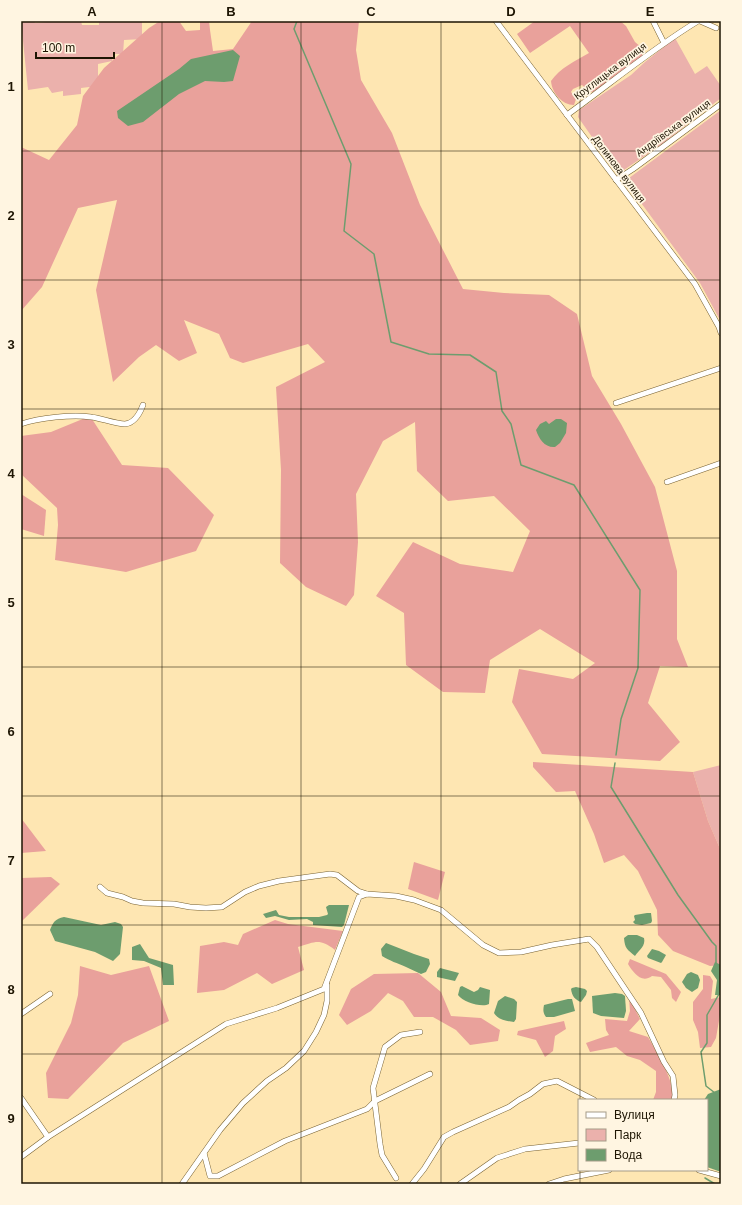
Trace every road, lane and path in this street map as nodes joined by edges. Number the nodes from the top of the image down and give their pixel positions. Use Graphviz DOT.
graph roads {
  1 [pos="496,21"];
  2 [pos="652,21"];
  3 [pos="699,21"];
  4 [pos="716,28"];
  5 [pos="664,43"];
  6 [pos="721,104"];
  7 [pos="567,115"];
  8 [pos="616,180"];
  9 [pos="721,333"];
  10 [pos="721,368"];
  11 [pos="616,403"];
  12 [pos="143,405"];
  13 [pos="21,424"];
  14 [pos="721,463"];
  15 [pos="667,482"];
  16 [pos="100,887"];
  17 [pos="367,894"];
  18 [pos="327,982"];
  19 [pos="50,994"];
  20 [pos="21,1014"];
  21 [pos="420,1032"];
  22 [pos="430,1074"];
  23 [pos="21,1098"];
  24 [pos="592,1099"];
  25 [pos="674,1099"];
  26 [pos="375,1101"];
  27 [pos="48,1137"];
  28 [pos="578,1143"];
  29 [pos="204,1153"];
  30 [pos="21,1157"];
  31 [pos="602,1171"];
  32 [pos="703,1171"];
  33 [pos="721,1176"];
  34 [pos="396,1178"];
  35 [pos="182,1184"];
  36 [pos="412,1184"];
  37 [pos="460,1184"];
  38 [pos="549,1184"];
  1 -- 7 [label="street, Долинова вулиця"];
  2 -- 5 [label="street"];
  3 -- 4 [label="street, Круглицька вулиця"];
  3 -- 5 [label="street, Круглицька вулиця"];
  5 -- 7 [label="street, Круглицька вулиця"];
  6 -- 8 [label="street, Андріївська вулиця"];
  7 -- 8 [label="street, Долинова вулиця"];
  8 -- 9 [label="street, Долинова вулиця"];
  10 -- 11 [label="street"];
  12 -- 13 [label="street"];
  14 -- 15 [label="street"];
  16 -- 17 [label="street"];
  17 -- 18 [label="street"];
  17 -- 25 [label="street"];
  18 -- 27 [label="street"];
  18 -- 29 [label="street"];
  19 -- 20 [label="street"];
  21 -- 26 [label="street"];
  22 -- 26 [label="street"];
  23 -- 27 [label="street"];
  24 -- 36 [label="street"];
  26 -- 29 [label="street"];
  26 -- 34 [label="street"];
  27 -- 30 [label="street"];
  28 -- 37 [label="street"];
  29 -- 35 [label="street"];
  31 -- 38 [label="street"];
  32 -- 33 [label="street"];
}
